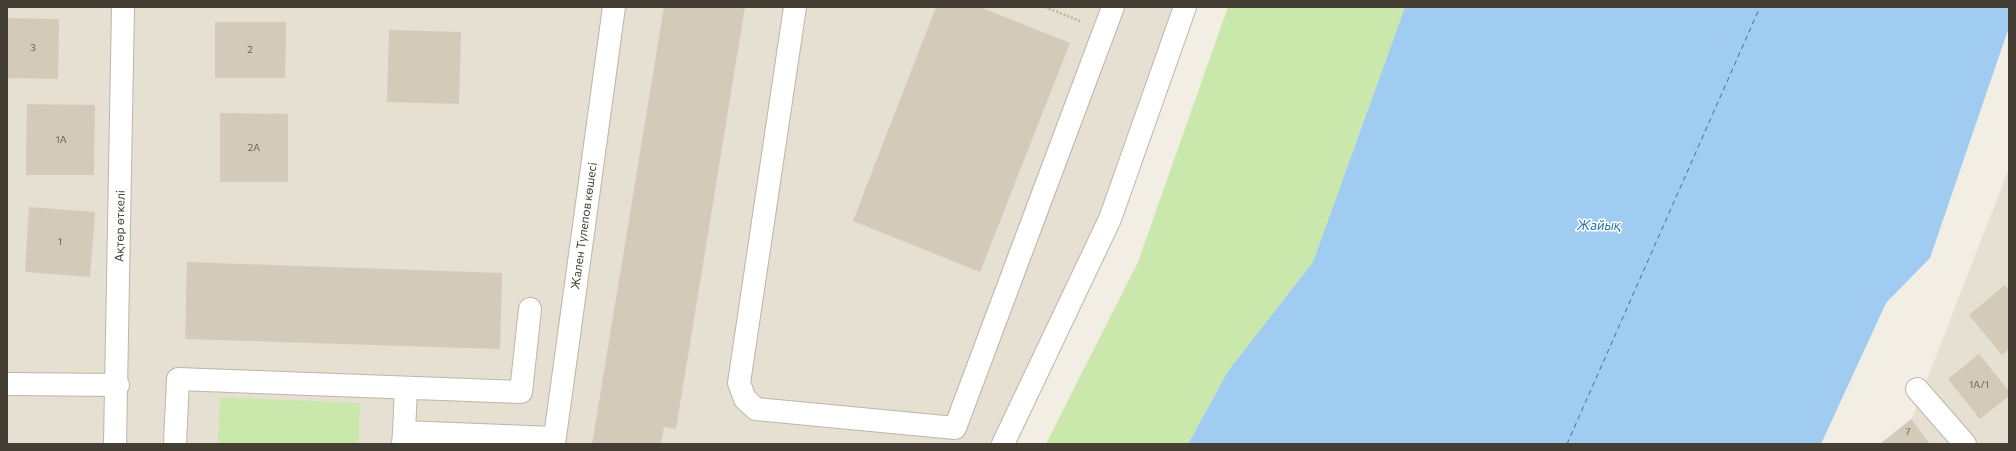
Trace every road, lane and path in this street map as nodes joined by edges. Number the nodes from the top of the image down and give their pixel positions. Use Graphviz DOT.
graph roads {
  1 [pos="124,7"];
  2 [pos="614,7"];
  3 [pos="795,7"];
  4 [pos="1045,7"];
  5 [pos="1113,7"];
  6 [pos="1185,7"];
  7 [pos="1086,24"];
  8 [pos="530,309"];
  9 [pos="7,384"];
  10 [pos="118,385"];
  11 [pos="406,389"];
  12 [pos="1917,389"];
  13 [pos="950,436"];
  14 [pos="403,438"];
  15 [pos="554,441"];
  16 [pos="115,444"];
  17 [pos="175,444"];
  18 [pos="1003,444"];
  19 [pos="1965,444"];
  1 -- 10 [label="street, Ақтөр өткелі"];
  2 -- 15 [label="street, Жален Тулепов көшесі"];
  3 -- 13 [label="street"];
  4 -- 7 [label="path"];
  5 -- 13 [label="street"];
  6 -- 18 [label="street"];
  8 -- 11 [label="street"];
  9 -- 10 [label="street"];
  10 -- 16 [label="street, Ақтөр өткелі"];
  11 -- 14 [label="street"];
  11 -- 17 [label="street"];
  12 -- 19 [label="street"];
  14 -- 15 [label="street"];
}
